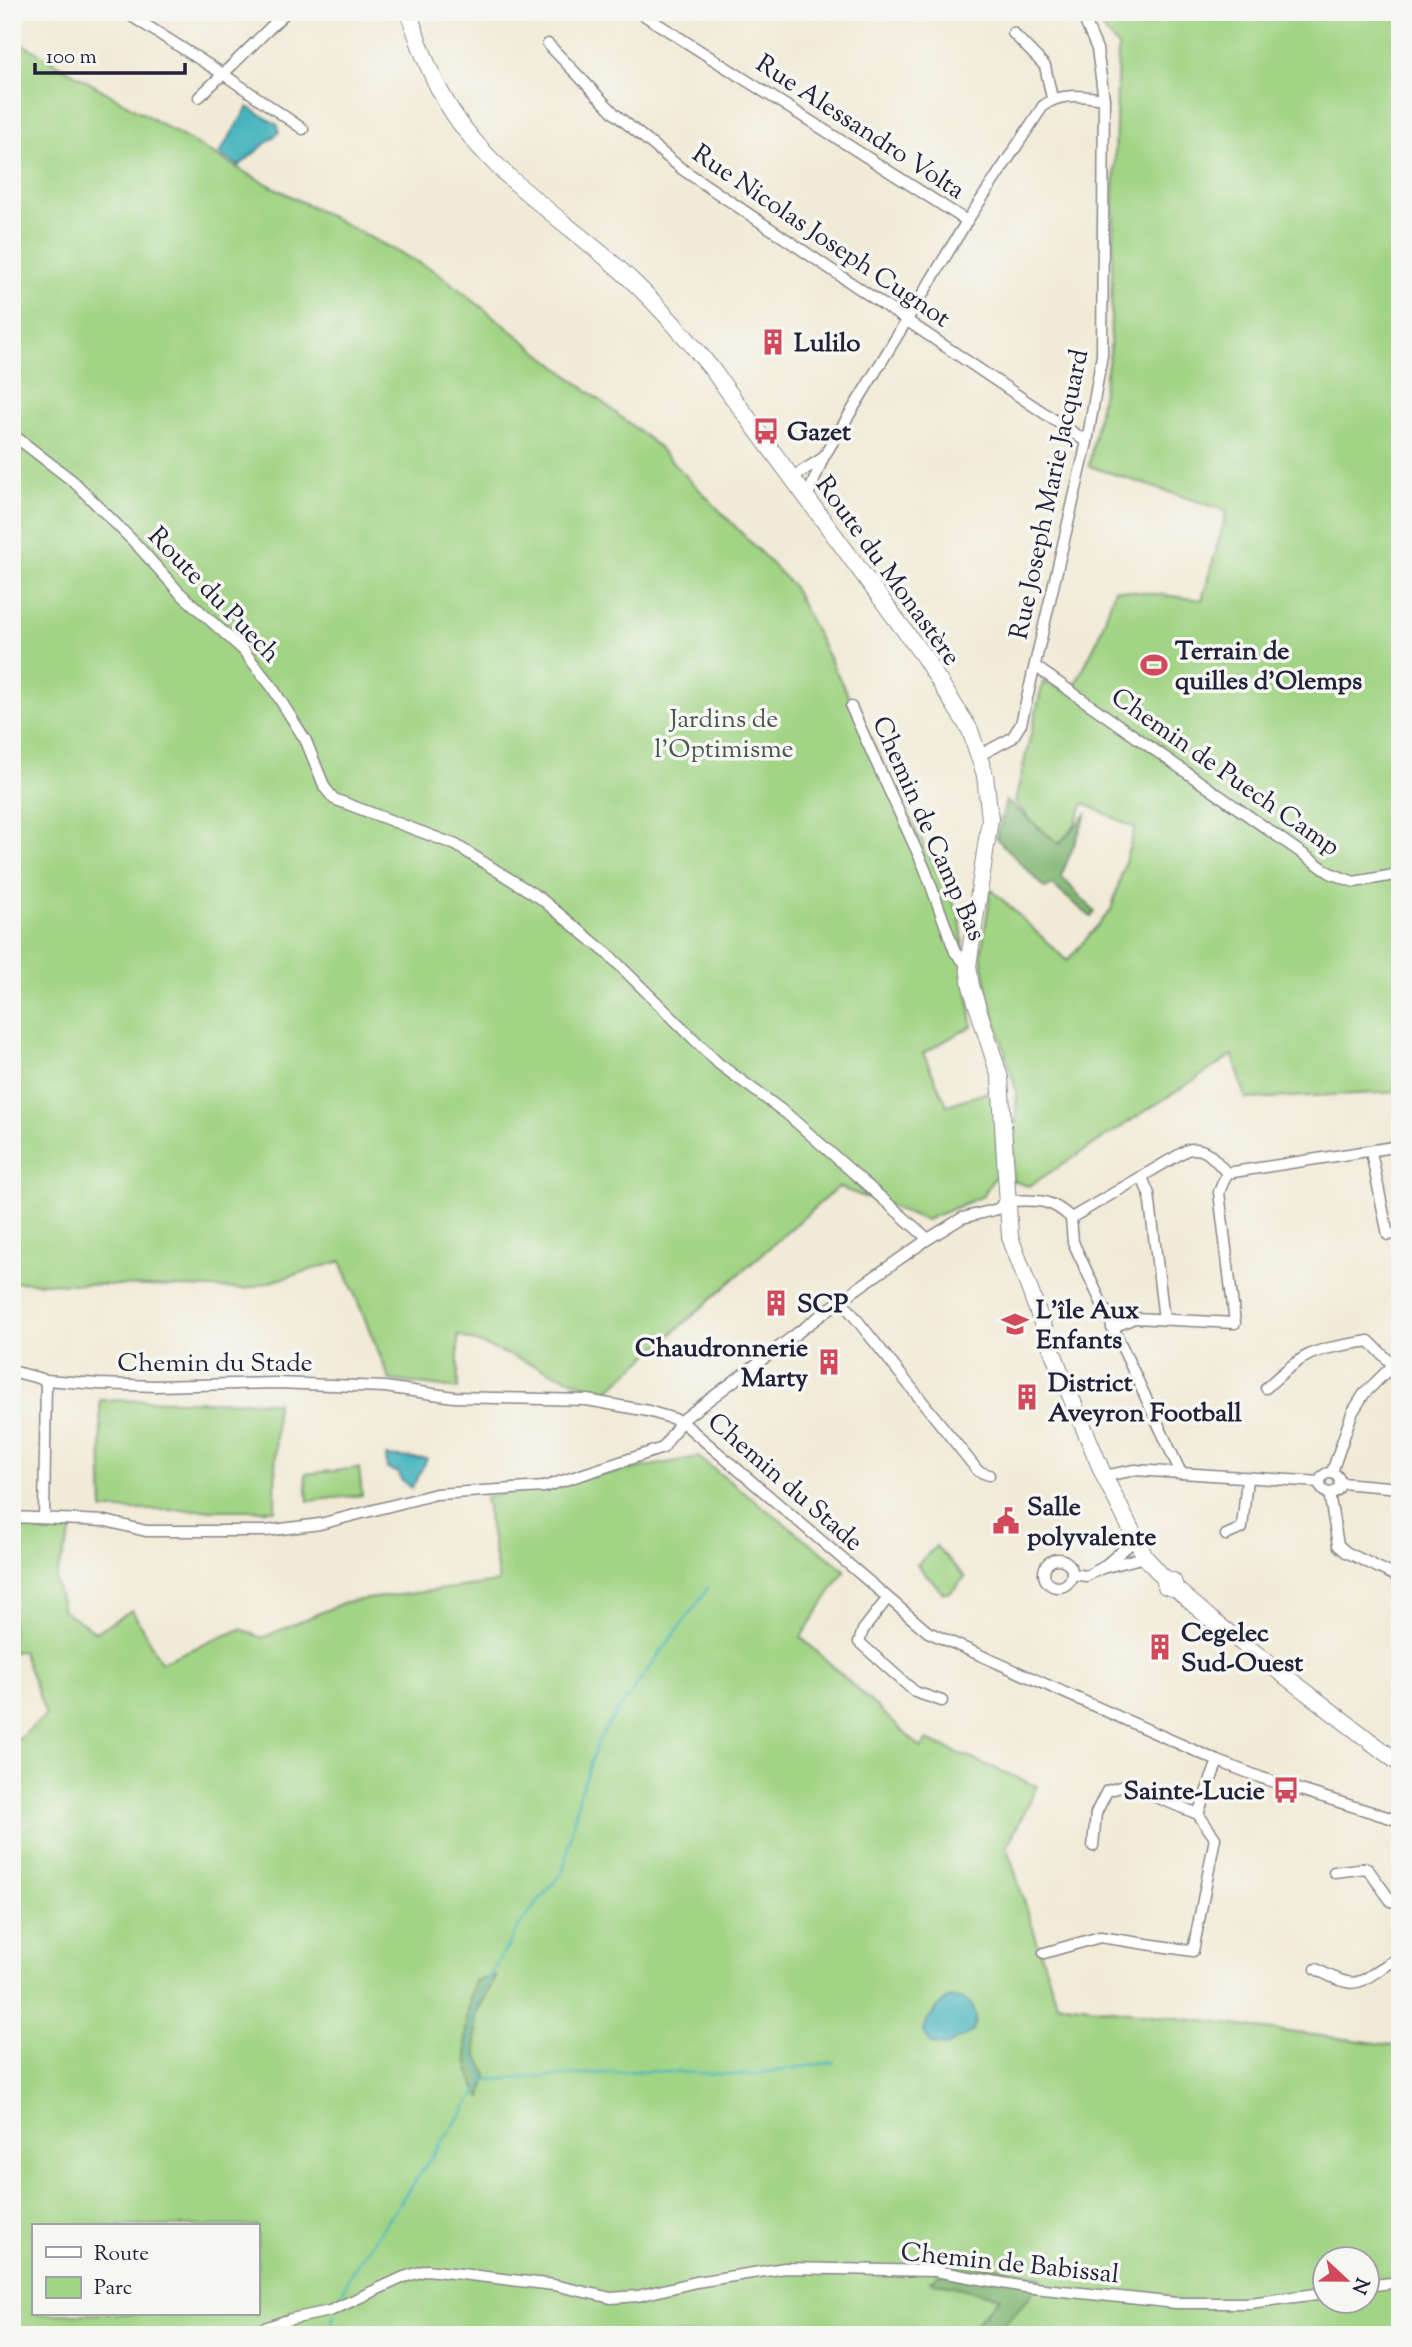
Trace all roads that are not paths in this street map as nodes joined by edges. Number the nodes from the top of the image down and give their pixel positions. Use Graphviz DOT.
graph roads {
  1 [pos="125,12"];
  2 [pos="286,12"];
  3 [pos="409,12"];
  4 [pos="639,12"];
  5 [pos="1081,12"];
  6 [pos="1013,33"];
  7 [pos="548,44"];
  8 [pos="223,74"];
  9 [pos="199,97"];
  10 [pos="1052,98"];
  11 [pos="1104,99"];
  12 [pos="303,129"];
  13 [pos="967,221"];
  14 [pos="907,320"];
  15 [pos="12,434"];
  16 [pos="1087,442"];
  17 [pos="823,458"];
  18 [pos="791,478"];
  19 [pos="807,498"];
  20 [pos="1036,667"];
  21 [pos="852,707"];
  22 [pos="980,755"];
  23 [pos="1400,874"];
  24 [pos="968,966"];
  25 [pos="1400,1146"];
  26 [pos="1371,1152"];
  27 [pos="1227,1173"];
  28 [pos="1142,1177"];
  29 [pos="1006,1201"];
  30 [pos="1071,1218"];
  31 [pos="1400,1233"];
  32 [pos="928,1239"];
  33 [pos="841,1300"];
  34 [pos="1164,1320"];
  35 [pos="1112,1328"];
  36 [pos="1397,1364"];
  37 [pos="12,1371"];
  38 [pos="46,1380"];
  39 [pos="1266,1388"];
  40 [pos="681,1421"];
  41 [pos="1181,1472"];
  42 [pos="1332,1472"];
  43 [pos="989,1475"];
  44 [pos="1104,1476"];
  45 [pos="1247,1478"];
  46 [pos="1320,1482"];
  47 [pos="1341,1483"];
  48 [pos="1400,1488"];
  49 [pos="1329,1493"];
  50 [pos="12,1517"];
  51 [pos="44,1518"];
  52 [pos="1226,1535"];
  53 [pos="1136,1539"];
  54 [pos="1145,1557"];
  55 [pos="1102,1568"];
  56 [pos="1072,1574"];
  57 [pos="1400,1578"];
  58 [pos="887,1599"];
  59 [pos="942,1701"];
  60 [pos="1218,1761"];
  61 [pos="1400,1764"];
  62 [pos="1198,1814"];
  63 [pos="1400,1821"];
  64 [pos="1093,1846"];
  65 [pos="1334,1872"];
  66 [pos="1400,1904"];
  67 [pos="1044,1953"];
  68 [pos="1400,1958"];
  69 [pos="1316,1969"];
  70 [pos="1400,2281"];
  71 [pos="1380,2285"];
  72 [pos="1310,2295"];
  73 [pos="244,2335"];
  1 -- 8 [label="street"];
  2 -- 8 [label="street"];
  3 -- 18 [label="street, Route du Monastère"];
  4 -- 13 [label="street, Rue Alessandro Volta"];
  5 -- 11 [label="street, Rue Joseph Marie Jacquard"];
  6 -- 10 [label="street"];
  7 -- 14 [label="street, Rue Nicolas Joseph Cugnot"];
  8 -- 9 [label="street"];
  8 -- 12 [label="street"];
  10 -- 11 [label="street"];
  10 -- 13 [label="street, Rue Alessandro Volta"];
  11 -- 16 [label="street, Rue Joseph Marie Jacquard"];
  13 -- 14 [label="street"];
  14 -- 16 [label="street, Rue Nicolas Joseph Cugnot"];
  14 -- 17 [label="street"];
  15 -- 32 [label="street, Route du Puech"];
  16 -- 20 [label="street, Rue Joseph Marie Jacquard"];
  17 -- 18 [label="street"];
  17 -- 19 [label="street"];
  18 -- 19 [label="street, Route du Monastère"];
  19 -- 22 [label="street, Route du Monastère"];
  20 -- 22 [label="street, Rue Joseph Marie Jacquard"];
  20 -- 23 [label="street, Chemin de Puech Camp"];
  21 -- 24 [label="street, Chemin de Camp Bas"];
  22 -- 24 [label="street, Route du Monastère"];
  24 -- 29 [label="street, Route du Monastère"];
  25 -- 26 [label="street"];
  26 -- 27 [label="street"];
  26 -- 31 [label="street"];
  27 -- 28 [label="street"];
  27 -- 34 [label="street"];
  28 -- 30 [label="street"];
  28 -- 34 [label="street"];
  29 -- 30 [label="street"];
  29 -- 32 [label="street"];
  29 -- 44 [label="street, Route du Monastère"];
  30 -- 35 [label="street"];
  32 -- 33 [label="street"];
  33 -- 40 [label="street"];
  33 -- 43 [label="street"];
  34 -- 35 [label="street"];
  35 -- 41 [label="street"];
  36 -- 39 [label="street"];
  36 -- 42 [label="street"];
  37 -- 38 [label="street, Chemin du Stade"];
  38 -- 40 [label="street, Chemin du Stade"];
  38 -- 51 [label="street"];
  40 -- 51 [label="street"];
  40 -- 58 [label="street, Chemin du Stade"];
  41 -- 44 [label="street"];
  41 -- 45 [label="street"];
  42 -- 46 [label="street"];
  42 -- 47 [label="street"];
  44 -- 53 [label="street, Route du Monastère"];
  45 -- 46 [label="street"];
  45 -- 52 [label="street"];
  46 -- 49 [label="street"];
  47 -- 48 [label="street"];
  47 -- 49 [label="street"];
  49 -- 57 [label="street"];
  50 -- 51 [label="street"];
  53 -- 54 [label="street, Route du Monastère"];
  53 -- 55 [label="street"];
  54 -- 55 [label="street"];
  54 -- 61 [label="street, Route du Monastère"];
  55 -- 56 [label="street"];
  58 -- 59 [label="street"];
  58 -- 60 [label="street, Chemin du Stade"];
  60 -- 62 [label="street"];
  60 -- 63 [label="street, Chemin du Stade"];
  62 -- 64 [label="street"];
  62 -- 67 [label="street"];
  65 -- 66 [label="street"];
  68 -- 69 [label="street"];
  70 -- 71 [label="street"];
  72 -- 73 [label="street, Chemin de Babissal"];
}
